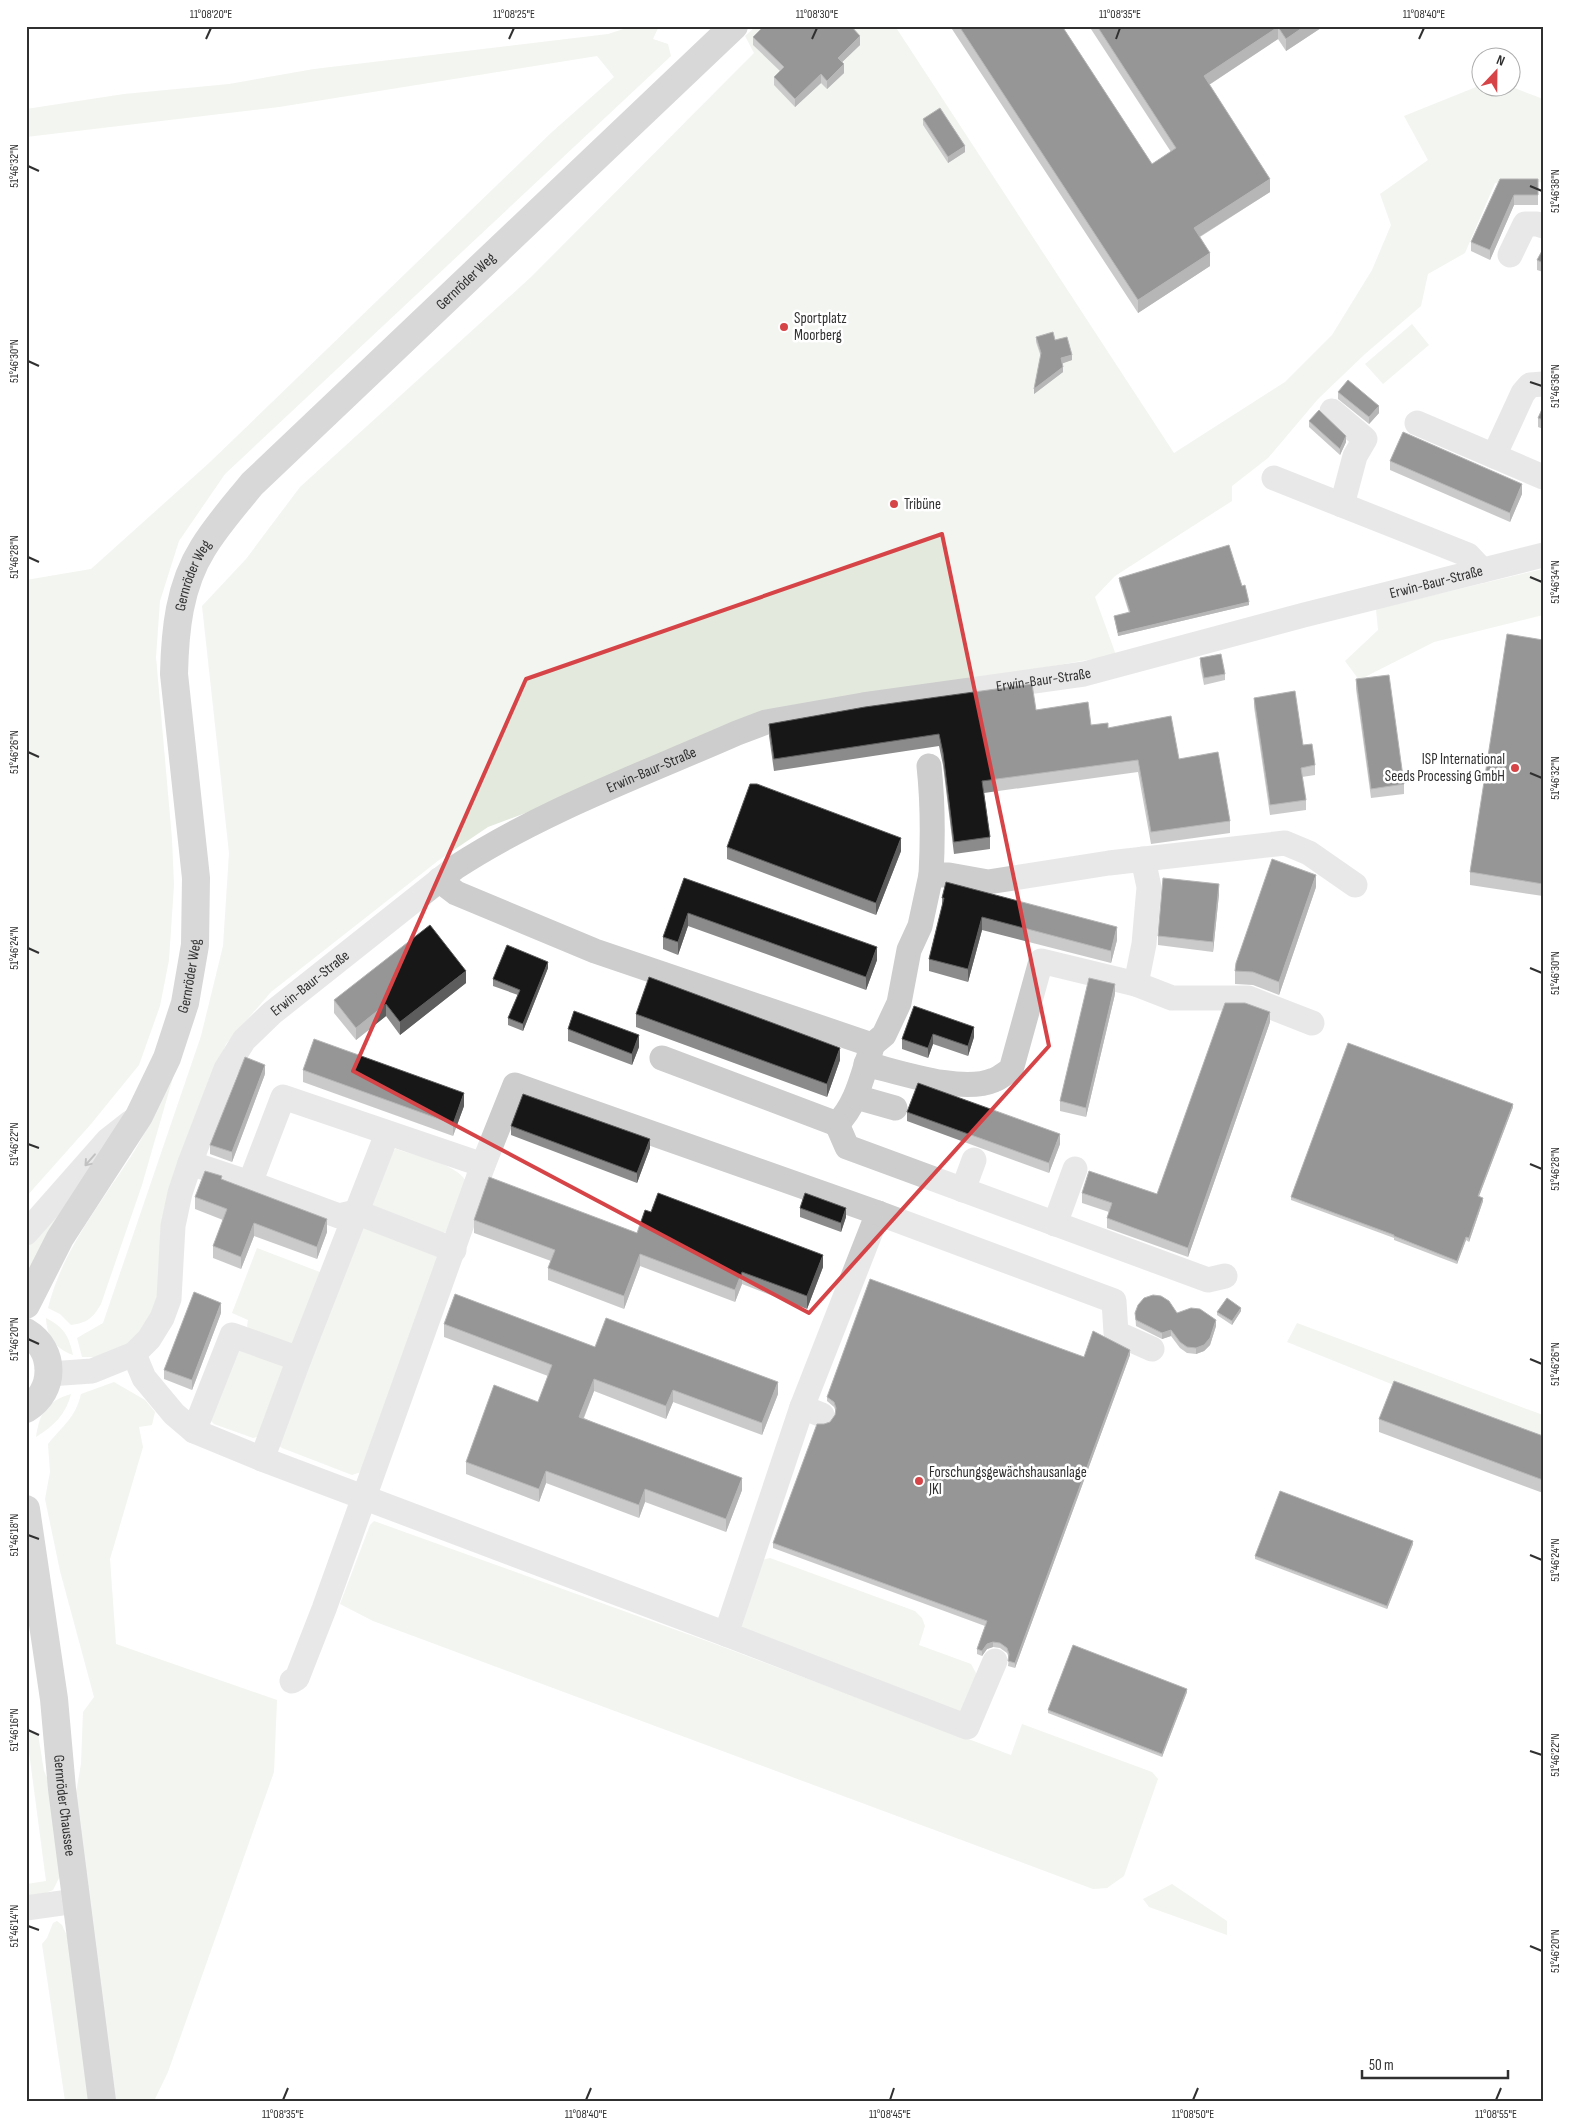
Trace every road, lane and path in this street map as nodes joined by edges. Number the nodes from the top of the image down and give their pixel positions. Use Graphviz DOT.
graph roads {
  1 [pos="734,26"];
  2 [pos="1543,226"];
  3 [pos="1510,255"];
  4 [pos="1543,384"];
  5 [pos="1332,411"];
  6 [pos="1417,423"];
  7 [pos="1494,456"];
  8 [pos="1543,477"];
  9 [pos="1274,478"];
  10 [pos="1342,505"];
  11 [pos="1543,556"];
  12 [pos="1482,570"];
  13 [pos="928,766"];
  14 [pos="1143,859"];
  15 [pos="931,874"];
  16 [pos="440,880"];
  17 [pos="1355,885"];
  18 [pos="1136,984"];
  19 [pos="1312,1023"];
  20 [pos="869,1055"];
  21 [pos="662,1058"];
  22 [pos="856,1097"];
  23 [pos="895,1108"];
  24 [pos="138,1116"];
  25 [pos="837,1124"];
  26 [pos="387,1134"];
  27 [pos="974,1160"];
  28 [pos="190,1163"];
  29 [pos="483,1165"];
  30 [pos="1076,1169"];
  31 [pos="250,1183"];
  32 [pos="963,1190"];
  33 [pos="356,1212"];
  34 [pos="878,1213"];
  35 [pos="1056,1224"];
  36 [pos="26,1233"];
  37 [pos="454,1250"];
  38 [pos="1225,1276"];
  39 [pos="26,1305"];
  40 [pos="26,1332"];
  41 [pos="1152,1349"];
  42 [pos="134,1354"];
  43 [pos="299,1359"];
  44 [pos="49,1374"];
  45 [pos="26,1409"];
  46 [pos="194,1430"];
  47 [pos="262,1459"];
  48 [pos="365,1497"];
  49 [pos="26,1510"];
  50 [pos="34,1615"];
  51 [pos="726,1634"];
  52 [pos="994,1660"];
  53 [pos="292,1681"];
  54 [pos="76,1901"];
  55 [pos="26,1908"];
  56 [pos="102,2101"];
  1 -- 24 [label="main road, Gernröder Weg"];
  2 -- 3 [label="street"];
  4 -- 7 [label="street"];
  5 -- 10 [label="street"];
  6 -- 7 [label="street"];
  7 -- 8 [label="street"];
  9 -- 10 [label="street"];
  10 -- 12 [label="street"];
  11 -- 12 [label="street, Erwin-Baur-Straße"];
  12 -- 16 [label="street, Erwin-Baur-Straße"];
  13 -- 15 [label="street"];
  14 -- 15 [label="street"];
  14 -- 17 [label="street"];
  14 -- 18 [label="street"];
  15 -- 20 [label="street"];
  16 -- 20 [label="street"];
  16 -- 28 [label="street, Erwin-Baur-Straße"];
  18 -- 19 [label="street"];
  18 -- 20 [label="street"];
  20 -- 22 [label="street"];
  21 -- 25 [label="street"];
  22 -- 23 [label="street"];
  22 -- 25 [label="street"];
  24 -- 36 [label="street, one-way"];
  24 -- 39 [label="main road, Gernröder Weg"];
  25 -- 32 [label="street"];
  26 -- 29 [label="street"];
  26 -- 31 [label="street"];
  26 -- 33 [label="street"];
  27 -- 32 [label="street"];
  28 -- 31 [label="street"];
  28 -- 42 [label="street, Erwin-Baur-Straße"];
  29 -- 34 [label="street"];
  29 -- 37 [label="street"];
  30 -- 35 [label="street"];
  31 -- 33 [label="street"];
  32 -- 35 [label="street"];
  33 -- 37 [label="street"];
  33 -- 43 [label="street"];
  34 -- 41 [label="street"];
  34 -- 51 [label="street"];
  35 -- 38 [label="street"];
  37 -- 48 [label="street"];
  40 -- 44 [label="main road"];
  42 -- 44 [label="street, Erwin-Baur-Straße"];
  42 -- 46 [label="street"];
  43 -- 46 [label="street"];
  43 -- 47 [label="street"];
  44 -- 45 [label="main road"];
  46 -- 47 [label="street"];
  47 -- 48 [label="street"];
  48 -- 51 [label="street"];
  48 -- 53 [label="street"];
  49 -- 50 [label="main road, Gernröder Chaussee"];
  50 -- 54 [label="main road, Gernröder Chaussee"];
  51 -- 52 [label="street"];
  54 -- 55 [label="street"];
  54 -- 56 [label="main road, Gernröder Chaussee"];
}
